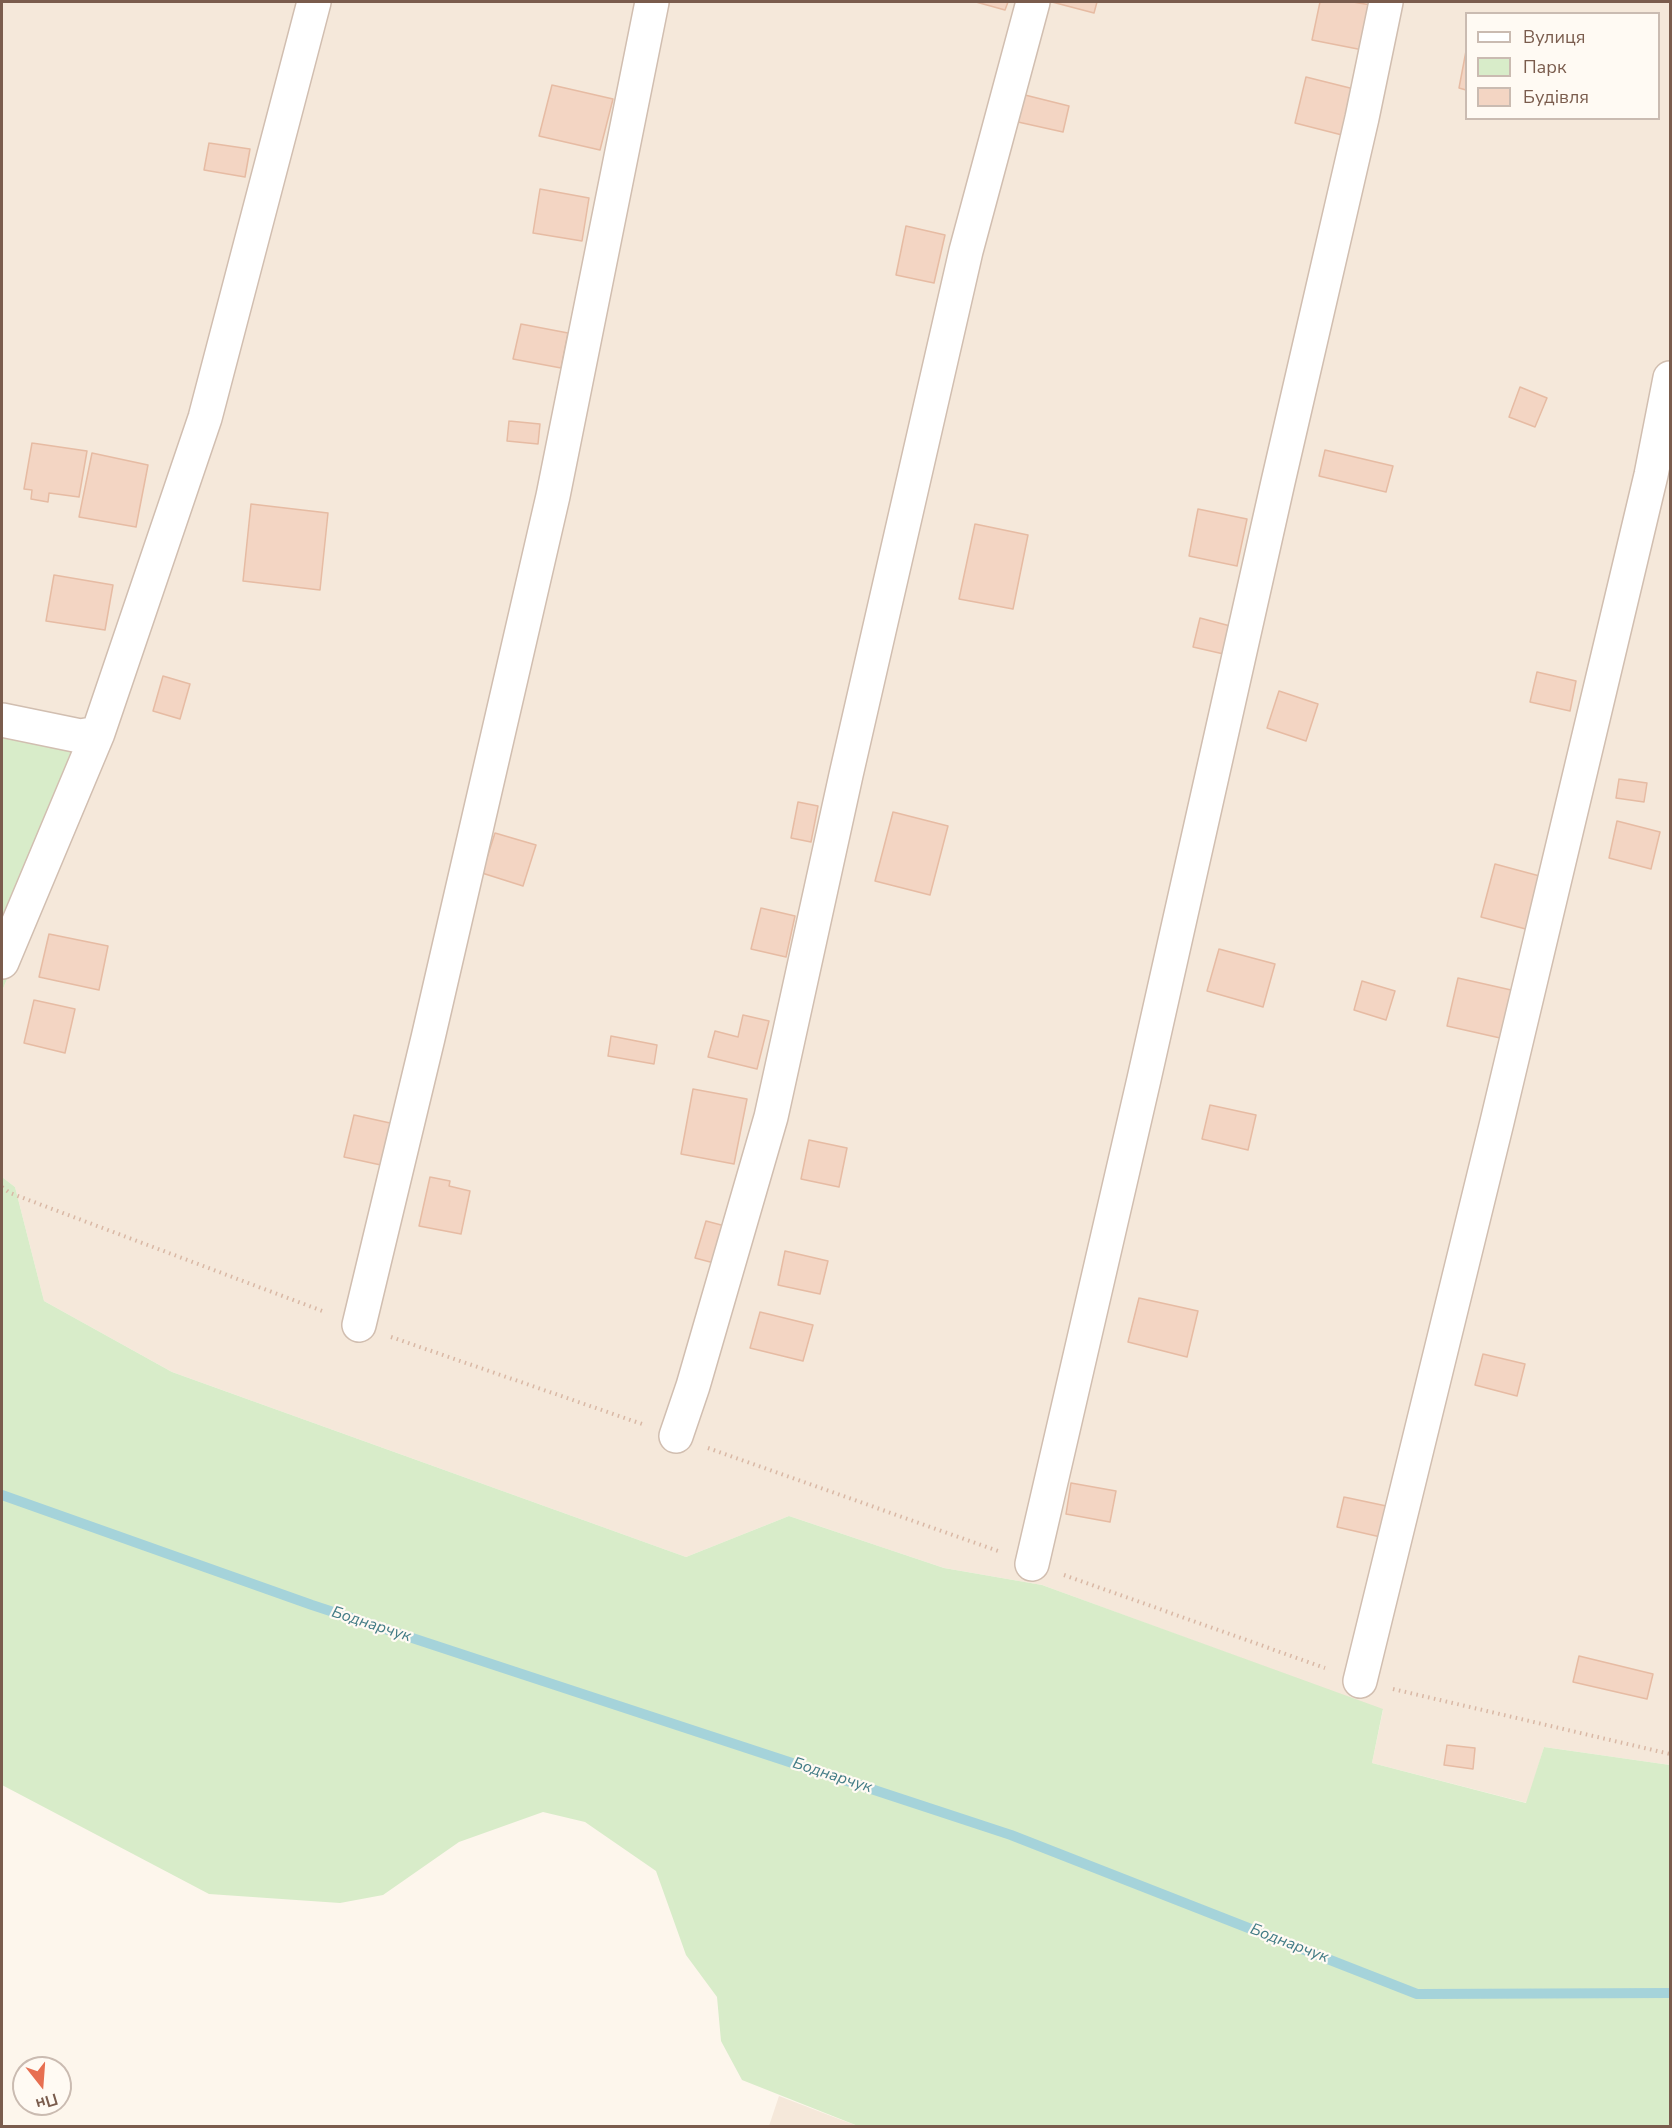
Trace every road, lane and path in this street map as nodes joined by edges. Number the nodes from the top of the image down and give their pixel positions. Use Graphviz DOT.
graph roads {
  1 [pos="314,2"];
  2 [pos="652,2"];
  3 [pos="1033,2"];
  4 [pos="1386,2"];
  5 [pos="1671,378"];
  6 [pos="2,720"];
  7 [pos="98,733"];
  8 [pos="2,962"];
  9 [pos="359,1325"];
  10 [pos="676,1436"];
  11 [pos="1032,1564"];
  12 [pos="1360,1681"];
  13 [pos="1671,1754"];
  1 -- 7 [label="street"];
  2 -- 9 [label="street"];
  3 -- 10 [label="street"];
  4 -- 11 [label="street"];
  5 -- 12 [label="street"];
  6 -- 7 [label="street"];
  7 -- 8 [label="street"];
  10 -- 11 [label="path"];
  11 -- 12 [label="path"];
  12 -- 13 [label="path"];
}
